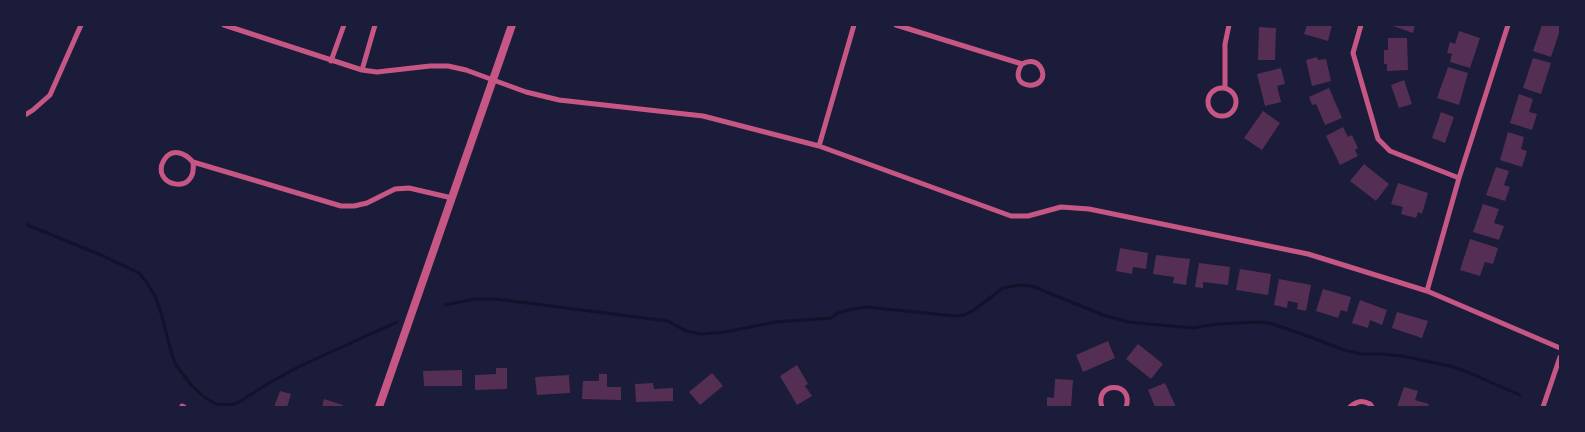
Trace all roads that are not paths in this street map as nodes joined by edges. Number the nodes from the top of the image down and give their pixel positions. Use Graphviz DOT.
graph roads {
  1 [pos="81,25"];
  2 [pos="224,25"];
  3 [pos="344,25"];
  4 [pos="375,25"];
  5 [pos="512,25"];
  6 [pos="854,25"];
  7 [pos="896,25"];
  8 [pos="1228,25"];
  9 [pos="1361,25"];
  10 [pos="1508,25"];
  11 [pos="331,61"];
  12 [pos="1022,64"];
  13 [pos="362,70"];
  14 [pos="492,80"];
  15 [pos="1225,88"];
  16 [pos="25,115"];
  17 [pos="820,146"];
  18 [pos="193,162"];
  19 [pos="1459,178"];
  20 [pos="452,198"];
  21 [pos="1427,291"];
  22 [pos="1560,348"];
  23 [pos="1560,356"];
  24 [pos="379,407"];
  25 [pos="1102,407"];
  26 [pos="1126,407"];
  27 [pos="1350,407"];
  28 [pos="1372,407"];
  29 [pos="1542,407"];
  1 -- 16 [label="street"];
  2 -- 11 [label="street"];
  3 -- 11 [label="street"];
  4 -- 13 [label="street"];
  5 -- 14 [label="street"];
  6 -- 17 [label="street"];
  7 -- 12 [label="street"];
  8 -- 15 [label="street"];
  9 -- 19 [label="street"];
  10 -- 19 [label="street"];
  11 -- 13 [label="street"];
  12 -- 12 [label="street"];
  13 -- 14 [label="street"];
  14 -- 17 [label="street"];
  14 -- 20 [label="street"];
  15 -- 15 [label="street"];
  17 -- 21 [label="street"];
  18 -- 18 [label="street"];
  18 -- 20 [label="street"];
  19 -- 21 [label="street"];
  20 -- 24 [label="street"];
  21 -- 22 [label="street"];
  23 -- 29 [label="street"];
  25 -- 26 [label="street"];
  27 -- 28 [label="street"];
}
